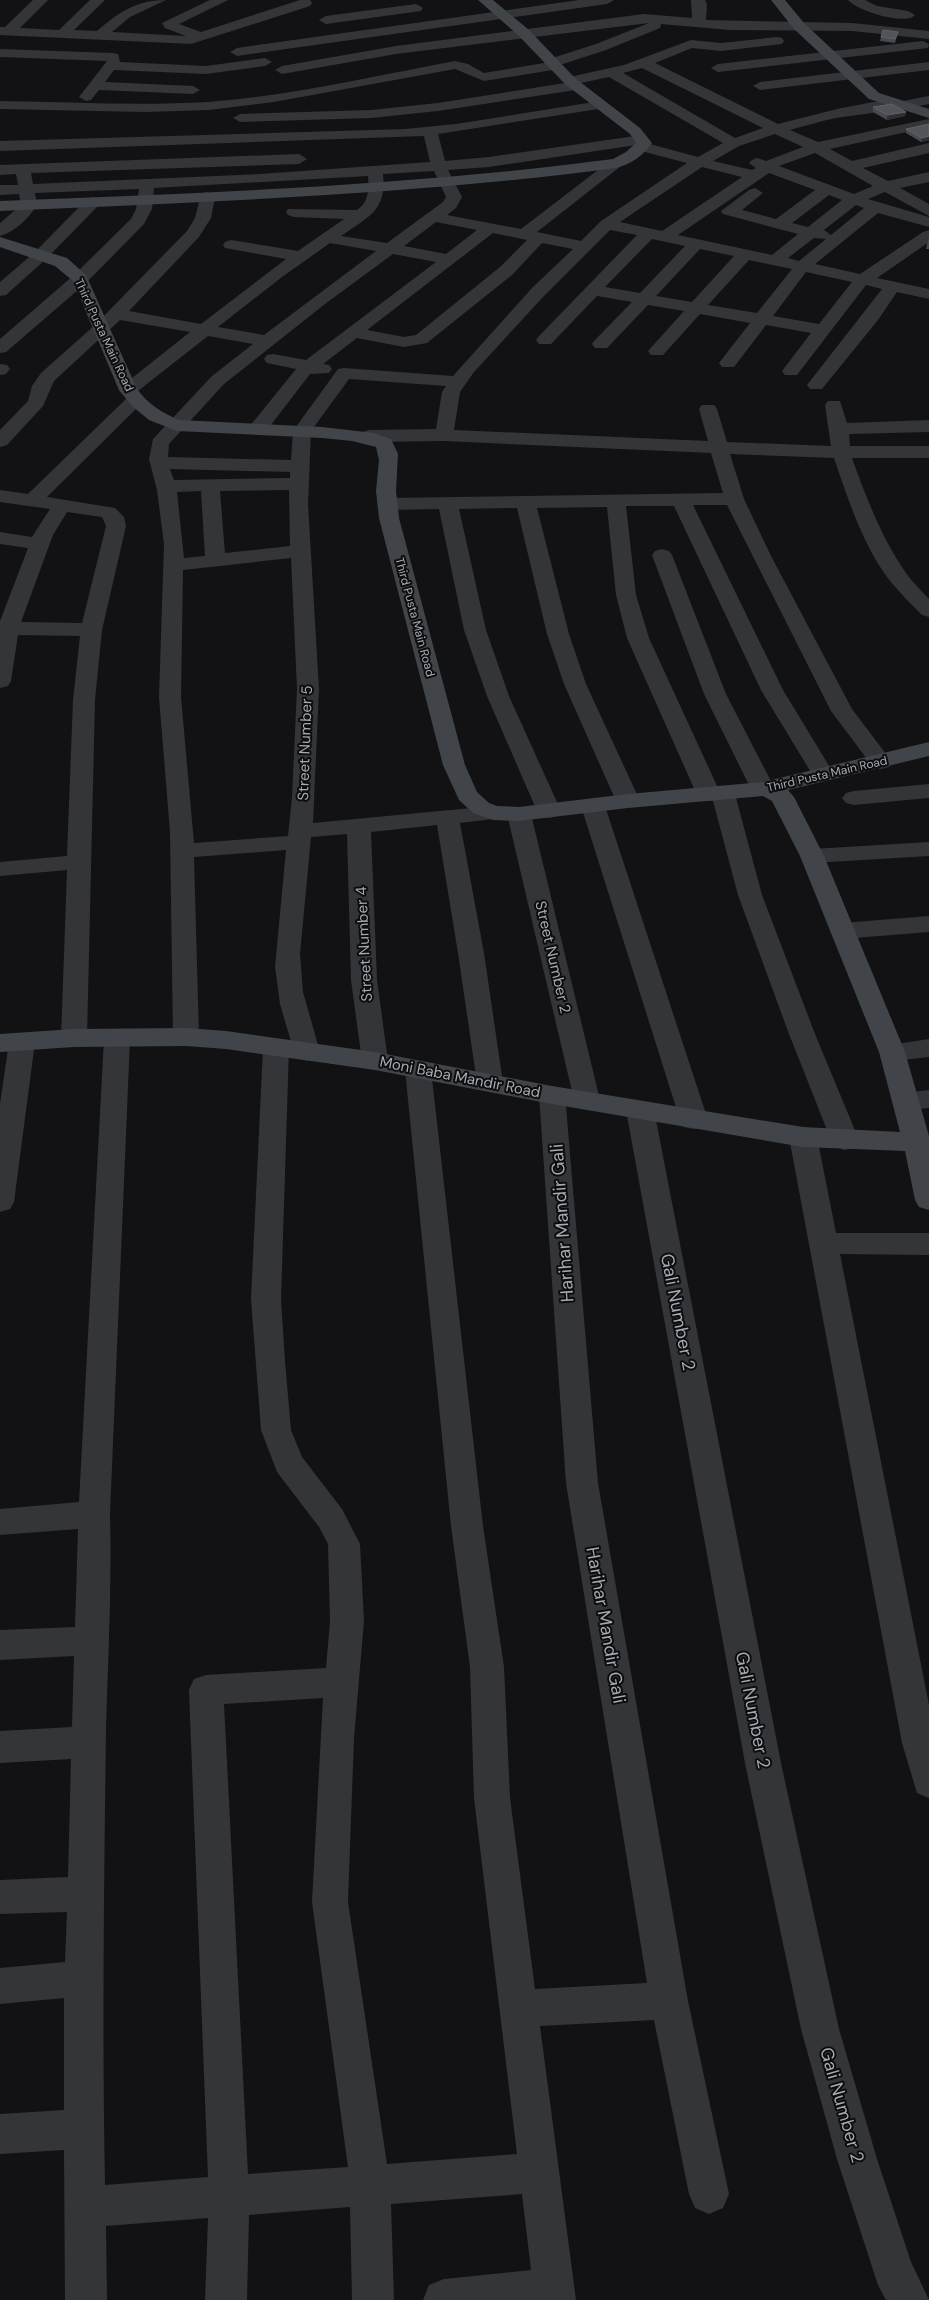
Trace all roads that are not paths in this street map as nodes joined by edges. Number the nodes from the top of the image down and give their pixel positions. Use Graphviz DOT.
graph roads {
  1 [pos="41,0"];
  2 [pos="96,0"];
  3 [pos="159,0"];
  4 [pos="485,0"];
  5 [pos="607,0"];
  6 [pos="698,0"];
  7 [pos="778,0"];
  8 [pos="855,0"];
  9 [pos="905,0"];
  10 [pos="230,2"];
  11 [pos="302,2"];
  12 [pos="553,4"];
  13 [pos="434,5"];
  14 [pos="128,13"];
  15 [pos="266,14"];
  16 [pos="898,14"];
  17 [pos="503,15"];
  18 [pos="921,16"];
  19 [pos="326,20"];
  20 [pos="622,20"];
  21 [pos="667,20"];
  22 [pos="169,23"];
  23 [pos="699,24"];
  24 [pos="800,26"];
  25 [pos="887,30"];
  26 [pos="4,31"];
  27 [pos="524,33"];
  28 [pos="62,34"];
  29 [pos="929,35"];
  30 [pos="100,36"];
  31 [pos="203,36"];
  32 [pos="812,36"];
  33 [pos="344,37"];
  34 [pos="295,44"];
  35 [pos="929,44"];
  36 [pos="228,48"];
  37 [pos="672,50"];
  38 [pos="542,51"];
  39 [pos="0,53"];
  40 [pos="524,54"];
  41 [pos="833,56"];
  42 [pos="265,62"];
  43 [pos="644,63"];
  44 [pos="317,64"];
  45 [pos="552,64"];
  46 [pos="708,64"];
  47 [pos="929,66"];
  48 [pos="478,69"];
  49 [pos="107,70"];
  50 [pos="282,70"];
  51 [pos="611,72"];
  52 [pos="84,74"];
  53 [pos="398,75"];
  54 [pos="854,75"];
  55 [pos="300,78"];
  56 [pos="460,81"];
  57 [pos="272,83"];
  58 [pos="344,84"];
  59 [pos="573,84"];
  60 [pos="411,85"];
  61 [pos="760,86"];
  62 [pos="324,88"];
  63 [pos="92,89"];
  64 [pos="210,89"];
  65 [pos="72,91"];
  66 [pos="424,96"];
  67 [pos="786,99"];
  68 [pos="929,100"];
  69 [pos="896,104"];
  70 [pos="0,105"];
  71 [pos="600,105"];
  72 [pos="80,107"];
  73 [pos="438,107"];
  74 [pos="804,108"];
  75 [pos="929,114"];
  76 [pos="821,117"];
  77 [pos="221,118"];
  78 [pos="929,123"];
  79 [pos="625,124"];
  80 [pos="607,127"];
  81 [pos="456,128"];
  82 [pos="776,129"];
  83 [pos="430,131"];
  84 [pos="265,137"];
  85 [pos="155,141"];
  86 [pos="514,143"];
  87 [pos="642,144"];
  88 [pos="0,146"];
  89 [pos="20,146"];
  90 [pos="727,146"];
  91 [pos="816,147"];
  92 [pos="929,148"];
  93 [pos="312,159"];
  94 [pos="330,159"];
  95 [pos="437,159"];
  96 [pos="270,160"];
  97 [pos="700,161"];
  98 [pos="616,162"];
  99 [pos="157,163"];
  100 [pos="378,166"];
  101 [pos="765,166"];
  102 [pos="850,166"];
  103 [pos="24,169"];
  104 [pos="0,170"];
  105 [pos="783,173"];
  106 [pos="752,175"];
  107 [pos="929,177"];
  108 [pos="269,179"];
  109 [pos="807,182"];
  110 [pos="446,183"];
  111 [pos="887,186"];
  112 [pos="26,189"];
  113 [pos="151,189"];
  114 [pos="377,189"];
  115 [pos="827,189"];
  116 [pos="0,190"];
  117 [pos="793,192"];
  118 [pos="207,197"];
  119 [pos="854,199"];
  120 [pos="93,202"];
  121 [pos="29,205"];
  122 [pos="0,206"];
  123 [pos="875,207"];
  124 [pos="771,208"];
  125 [pos="294,212"];
  126 [pos="928,213"];
  127 [pos="362,215"];
  128 [pos="433,217"];
  129 [pos="756,218"];
  130 [pos="607,224"];
  131 [pos="779,225"];
  132 [pos="490,228"];
  133 [pos="0,231"];
  134 [pos="810,233"];
  135 [pos="656,235"];
  136 [pos="929,235"];
  137 [pos="530,236"];
  138 [pos="327,238"];
  139 [pos="837,238"];
  140 [pos="0,242"];
  141 [pos="696,244"];
  142 [pos="231,245"];
  143 [pos="584,246"];
  144 [pos="716,248"];
  145 [pos="388,250"];
  146 [pos="629,254"];
  147 [pos="745,254"];
  148 [pos="41,255"];
  149 [pos="301,256"];
  150 [pos="449,259"];
  151 [pos="774,261"];
  152 [pos="677,263"];
  153 [pos="802,267"];
  154 [pos="80,279"];
  155 [pos="862,280"];
  156 [pos="892,287"];
  157 [pos="593,290"];
  158 [pos="0,291"];
  159 [pos="929,294"];
  160 [pos="643,299"];
  161 [pos="695,308"];
  162 [pos="116,314"];
  163 [pos="761,319"];
  164 [pos="101,329"];
  165 [pos="204,329"];
  166 [pos="823,330"];
  167 [pos="351,332"];
  168 [pos="545,340"];
  169 [pos="268,341"];
  170 [pos="412,342"];
  171 [pos="601,344"];
  172 [pos="0,348"];
  173 [pos="657,351"];
  174 [pos="273,359"];
  175 [pos="728,363"];
  176 [pos="310,366"];
  177 [pos="791,371"];
  178 [pos="344,374"];
  179 [pos="369,375"];
  180 [pos="458,382"];
  181 [pos="816,385"];
  182 [pos="132,395"];
  183 [pos="834,405"];
  184 [pos="708,409"];
  185 [pos="178,425"];
  186 [pos="929,426"];
  187 [pos="840,429"];
  188 [pos="257,430"];
  189 [pos="302,431"];
  190 [pos="444,434"];
  191 [pos="369,436"];
  192 [pos="0,441"];
  193 [pos="718,447"];
  194 [pos="841,452"];
  195 [pos="929,452"];
  196 [pos="159,463"];
  197 [pos="298,475"];
  198 [pos="210,485"];
  199 [pos="166,486"];
  200 [pos="0,496"];
  201 [pos="734,499"];
  202 [pos="681,500"];
  203 [pos="32,501"];
  204 [pos="616,502"];
  205 [pos="526,503"];
  206 [pos="388,504"];
  207 [pos="448,504"];
  208 [pos="62,505"];
  209 [pos="0,538"];
  210 [pos="39,544"];
  211 [pos="301,551"];
  212 [pos="662,555"];
  213 [pos="215,560"];
  214 [pos="175,564"];
  215 [pos="10,595"];
  216 [pos="929,611"];
  217 [pos="4,628"];
  218 [pos="91,630"];
  219 [pos="0,681"];
  220 [pos="929,749"];
  221 [pos="881,762"];
  222 [pos="823,774"];
  223 [pos="763,790"];
  224 [pos="929,791"];
  225 [pos="716,794"];
  226 [pos="854,798"];
  227 [pos="628,801"];
  228 [pos="593,806"];
  229 [pos="549,811"];
  230 [pos="493,814"];
  231 [pos="519,814"];
  232 [pos="447,818"];
  233 [pos="360,826"];
  234 [pos="300,837"];
  235 [pos="929,848"];
  236 [pos="183,851"];
  237 [pos="812,856"];
  238 [pos="78,862"];
  239 [pos="0,868"];
  240 [pos="929,924"];
  241 [pos="842,931"];
  242 [pos="186,1037"];
  243 [pos="74,1038"];
  244 [pos="117,1039"];
  245 [pos="11,1042"];
  246 [pos="929,1048"];
  247 [pos="292,1050"];
  248 [pos="892,1052"];
  249 [pos="375,1061"];
  250 [pos="418,1070"];
  251 [pos="490,1083"];
  252 [pos="552,1095"];
  253 [pos="587,1100"];
  254 [pos="917,1100"];
  255 [pos="640,1110"];
  256 [pos="6,1113"];
  257 [pos="694,1120"];
  258 [pos="803,1137"];
  259 [pos="846,1140"];
  260 [pos="917,1142"];
  261 [pos="928,1192"];
  262 [pos="1,1194"];
  263 [pos="823,1243"];
  264 [pos="929,1244"];
  265 [pos="94,1514"];
  266 [pos="0,1522"];
  267 [pos="90,1641"];
  268 [pos="0,1645"];
  269 [pos="342,1682"];
  270 [pos="89,1742"];
  271 [pos="0,1748"];
  272 [pos="929,1782"];
  273 [pos="87,1894"];
  274 [pos="0,1897"];
  275 [pos="85,1978"];
  276 [pos="0,1986"];
  277 [pos="669,2002"];
  278 [pos="517,2008"];
  279 [pos="84,2129"];
  280 [pos="0,2134"];
  281 [pos="537,2173"];
  282 [pos="370,2184"];
  283 [pos="709,2194"];
  284 [pos="229,2195"];
  285 [pos="84,2207"];
  286 [pos="554,2294"];
  287 [pos="86,2300"];
  288 [pos="226,2300"];
  289 [pos="373,2300"];
  290 [pos="444,2300"];
  291 [pos="908,2300"];
  1 -- 26 [label="street"];
  2 -- 14 [label="street"];
  2 -- 28 [label="street"];
  3 -- 14 [label="street"];
  4 -- 17 [label="street"];
  5 -- 12 [label="street"];
  5 -- 20 [label="street"];
  6 -- 23 [label="street"];
  7 -- 24 [label="street"];
  8 -- 16 [label="street"];
  9 -- 16 [label="street"];
  10 -- 15 [label="street"];
  10 -- 22 [label="street"];
  11 -- 15 [label="street"];
  11 -- 19 [label="street"];
  12 -- 17 [label="street"];
  13 -- 19 [label="street"];
  14 -- 22 [label="street"];
  14 -- 30 [label="street"];
  15 -- 31 [label="street"];
  15 -- 34 [label="street"];
  16 -- 18 [label="street"];
  16 -- 25 [label="street"];
  17 -- 27 [label="street"];
  17 -- 33 [label="street"];
  19 -- 33 [label="street"];
  20 -- 21 [label="street"];
  20 -- 27 [label="street"];
  21 -- 23 [label="street"];
  21 -- 45 [label="street"];
  22 -- 31 [label="street"];
  23 -- 24 [label="street"];
  24 -- 25 [label="street"];
  24 -- 32 [label="street"];
  25 -- 29 [label="street"];
  26 -- 28 [label="street"];
  27 -- 38 [label="street"];
  27 -- 44 [label="street"];
  28 -- 30 [label="street"];
  30 -- 31 [label="street"];
  31 -- 36 [label="street"];
  32 -- 37 [label="street"];
  32 -- 41 [label="street"];
  33 -- 34 [label="street"];
  34 -- 36 [label="street"];
  34 -- 44 [label="street"];
  35 -- 41 [label="street"];
  36 -- 42 [label="street"];
  37 -- 43 [label="street"];
  37 -- 46 [label="street"];
  38 -- 40 [label="street"];
  38 -- 45 [label="street"];
  39 -- 49 [label="street"];
  41 -- 46 [label="street"];
  41 -- 54 [label="street"];
  42 -- 49 [label="street"];
  42 -- 50 [label="street"];
  43 -- 51 [label="street"];
  43 -- 82 [label="street"];
  44 -- 50 [label="street"];
  44 -- 58 [label="street"];
  45 -- 48 [label="street"];
  45 -- 59 [label="street"];
  46 -- 61 [label="street"];
  47 -- 54 [label="street"];
  48 -- 53 [label="street"];
  48 -- 56 [label="street"];
  49 -- 52 [label="street"];
  49 -- 63 [label="street"];
  50 -- 55 [label="street"];
  51 -- 59 [label="street"];
  51 -- 90 [label="street"];
  53 -- 58 [label="street"];
  53 -- 60 [label="street"];
  54 -- 61 [label="street"];
  54 -- 69 [label="street"];
  55 -- 57 [label="street"];
  55 -- 62 [label="street"];
  58 -- 62 [label="street"];
  59 -- 71 [label="street"];
  59 -- 73 [label="street"];
  61 -- 67 [label="street"];
  62 -- 72 [label="street"];
  63 -- 64 [label="street"];
  63 -- 65 [label="street"];
  63 -- 72 [label="street"];
  66 -- 73 [label="street"];
  68 -- 69 [label="street"];
  69 -- 75 [label="street"];
  69 -- 76 [label="street"];
  70 -- 72 [label="street"];
  71 -- 79 [label="street"];
  71 -- 81 [label="street"];
  73 -- 77 [label="street"];
  73 -- 81 [label="street"];
  74 -- 76 [label="street"];
  76 -- 82 [label="street"];
  78 -- 91 [label="street"];
  79 -- 80 [label="street"];
  79 -- 87 [label="street"];
  81 -- 83 [label="street"];
  82 -- 90 [label="street"];
  82 -- 91 [label="street"];
  83 -- 84 [label="street"];
  83 -- 95 [label="street"];
  84 -- 85 [label="street"];
  84 -- 96 [label="street"];
  85 -- 89 [label="street"];
  85 -- 99 [label="street"];
  86 -- 95 [label="street"];
  87 -- 95 [label="street"];
  87 -- 97 [label="street"];
  87 -- 98 [label="street"];
  88 -- 89 [label="street"];
  89 -- 103 [label="street"];
  90 -- 97 [label="street"];
  90 -- 101 [label="street"];
  91 -- 101 [label="street"];
  91 -- 102 [label="street"];
  92 -- 102 [label="street"];
  93 -- 96 [label="street"];
  94 -- 100 [label="street"];
  95 -- 100 [label="street"];
  95 -- 110 [label="street"];
  96 -- 99 [label="street"];
  96 -- 108 [label="street"];
  97 -- 106 [label="street"];
  97 -- 130 [label="street"];
  98 -- 110 [label="street"];
  98 -- 137 [label="street"];
  99 -- 103 [label="street"];
  99 -- 113 [label="street"];
  100 -- 108 [label="street"];
  100 -- 114 [label="street"];
  101 -- 105 [label="street"];
  101 -- 106 [label="street"];
  102 -- 111 [label="street"];
  103 -- 104 [label="street"];
  103 -- 112 [label="street"];
  105 -- 109 [label="street"];
  105 -- 129 [label="street"];
  106 -- 135 [label="street"];
  107 -- 111 [label="street"];
  108 -- 113 [label="street"];
  109 -- 115 [label="street"];
  109 -- 117 [label="street"];
  110 -- 114 [label="street"];
  110 -- 128 [label="street"];
  111 -- 119 [label="street"];
  111 -- 126 [label="street"];
  112 -- 113 [label="street"];
  112 -- 116 [label="street"];
  112 -- 121 [label="street"];
  113 -- 118 [label="street"];
  113 -- 120 [label="street"];
  113 -- 154 [label="street"];
  114 -- 118 [label="street"];
  114 -- 127 [label="street"];
  115 -- 119 [label="street"];
  115 -- 131 [label="street"];
  118 -- 162 [label="street"];
  119 -- 123 [label="street"];
  119 -- 134 [label="street"];
  120 -- 121 [label="street"];
  120 -- 148 [label="street"];
  121 -- 122 [label="street"];
  121 -- 133 [label="street"];
  123 -- 126 [label="street"];
  123 -- 139 [label="street"];
  124 -- 129 [label="street"];
  125 -- 127 [label="street"];
  127 -- 138 [label="street"];
  128 -- 132 [label="street"];
  128 -- 145 [label="street"];
  129 -- 131 [label="street"];
  129 -- 144 [label="street"];
  130 -- 135 [label="street"];
  130 -- 143 [label="street"];
  131 -- 134 [label="street"];
  132 -- 137 [label="street"];
  132 -- 150 [label="street"];
  134 -- 139 [label="street"];
  134 -- 151 [label="street"];
  135 -- 141 [label="street"];
  135 -- 146 [label="street"];
  136 -- 155 [label="street"];
  137 -- 143 [label="street"];
  137 -- 170 [label="street"];
  138 -- 145 [label="street"];
  138 -- 149 [label="street"];
  139 -- 153 [label="street"];
  140 -- 148 [label="street, Third Pusta Main Road"];
  141 -- 144 [label="street"];
  141 -- 152 [label="street"];
  142 -- 149 [label="street"];
  143 -- 180 [label="street"];
  144 -- 147 [label="street"];
  145 -- 150 [label="street"];
  145 -- 169 [label="street"];
  146 -- 152 [label="street"];
  146 -- 157 [label="street"];
  147 -- 151 [label="street"];
  147 -- 161 [label="street"];
  148 -- 154 [label="street, Third Pusta Main Road"];
  148 -- 158 [label="street"];
  149 -- 165 [label="street"];
  150 -- 167 [label="street"];
  151 -- 153 [label="street"];
  152 -- 160 [label="street"];
  153 -- 155 [label="street"];
  153 -- 163 [label="street"];
  154 -- 164 [label="street, Third Pusta Main Road"];
  154 -- 172 [label="street"];
  155 -- 156 [label="street"];
  155 -- 166 [label="street"];
  156 -- 159 [label="street"];
  156 -- 181 [label="street"];
  157 -- 160 [label="street"];
  157 -- 168 [label="street"];
  160 -- 161 [label="street"];
  160 -- 171 [label="street"];
  161 -- 163 [label="street"];
  161 -- 173 [label="street"];
  162 -- 164 [label="street"];
  162 -- 165 [label="street"];
  163 -- 166 [label="street"];
  163 -- 175 [label="street"];
  164 -- 182 [label="street, Third Pusta Main Road"];
  164 -- 192 [label="street"];
  165 -- 169 [label="street"];
  165 -- 182 [label="street"];
  166 -- 177 [label="street"];
  167 -- 170 [label="street"];
  167 -- 176 [label="street"];
  169 -- 185 [label="street"];
  170 -- 179 [label="street"];
  174 -- 176 [label="street"];
  176 -- 178 [label="street"];
  176 -- 188 [label="street"];
  178 -- 179 [label="street"];
  178 -- 189 [label="street"];
  179 -- 180 [label="street"];
  180 -- 190 [label="street"];
  182 -- 185 [label="street, Third Pusta Main Road"];
  182 -- 203 [label="street"];
  183 -- 187 [label="street"];
  184 -- 193 [label="street"];
  185 -- 188 [label="street, Third Pusta Main Road"];
  185 -- 196 [label="street"];
  186 -- 187 [label="street"];
  187 -- 194 [label="street"];
  188 -- 189 [label="street, Third Pusta Main Road"];
  189 -- 191 [label="street, Third Pusta Main Road"];
  189 -- 197 [label="street, Street Number 5"];
  190 -- 191 [label="street"];
  190 -- 193 [label="street"];
  191 -- 206 [label="street, Third Pusta Main Road"];
  193 -- 194 [label="street"];
  193 -- 201 [label="street"];
  194 -- 195 [label="street"];
  194 -- 216 [label="street"];
  196 -- 197 [label="street"];
  196 -- 199 [label="street"];
  197 -- 198 [label="street"];
  197 -- 211 [label="street, Street Number 5"];
  198 -- 199 [label="street"];
  198 -- 213 [label="street"];
  199 -- 214 [label="street"];
  200 -- 203 [label="street"];
  201 -- 202 [label="street"];
  201 -- 221 [label="street"];
  202 -- 204 [label="street"];
  202 -- 222 [label="street"];
  203 -- 208 [label="street"];
  204 -- 205 [label="street"];
  204 -- 225 [label="street"];
  205 -- 207 [label="street"];
  205 -- 227 [label="street"];
  206 -- 207 [label="street"];
  206 -- 230 [label="street, Third Pusta Main Road"];
  207 -- 229 [label="street"];
  208 -- 210 [label="street"];
  208 -- 218 [label="street"];
  209 -- 210 [label="street"];
  210 -- 215 [label="street"];
  211 -- 213 [label="street"];
  211 -- 234 [label="street, Street Number 5"];
  212 -- 223 [label="street"];
  213 -- 214 [label="street"];
  214 -- 236 [label="street"];
  215 -- 217 [label="street"];
  217 -- 218 [label="street"];
  217 -- 219 [label="street"];
  218 -- 238 [label="street"];
  220 -- 221 [label="street, Third Pusta Main Road"];
  221 -- 222 [label="street, Third Pusta Main Road"];
  222 -- 223 [label="street, Third Pusta Main Road"];
  223 -- 225 [label="street, Third Pusta Main Road"];
  223 -- 237 [label="street"];
  224 -- 226 [label="street"];
  225 -- 227 [label="street, Third Pusta Main Road"];
  225 -- 259 [label="street"];
  227 -- 228 [label="street, Third Pusta Main Road"];
  228 -- 229 [label="street, Third Pusta Main Road"];
  228 -- 257 [label="street"];
  229 -- 231 [label="street, Third Pusta Main Road"];
  230 -- 231 [label="street, Third Pusta Main Road"];
  230 -- 232 [label="street"];
  231 -- 253 [label="street, Street Number 2"];
  232 -- 233 [label="street"];
  232 -- 251 [label="street"];
  233 -- 234 [label="street"];
  233 -- 249 [label="street, Street Number 4"];
  234 -- 236 [label="street"];
  234 -- 247 [label="street, Street Number 5"];
  235 -- 237 [label="street"];
  236 -- 242 [label="street"];
  237 -- 241 [label="street"];
  238 -- 239 [label="street"];
  238 -- 243 [label="street"];
  240 -- 241 [label="street"];
  241 -- 248 [label="street"];
  242 -- 244 [label="street, Moni Baba Mandir Road"];
  242 -- 247 [label="street, Moni Baba Mandir Road"];
  243 -- 244 [label="street, Moni Baba Mandir Road"];
  243 -- 245 [label="street, Moni Baba Mandir Road"];
  244 -- 265 [label="street"];
  245 -- 256 [label="street"];
  246 -- 248 [label="street"];
  247 -- 249 [label="street, Moni Baba Mandir Road"];
  247 -- 269 [label="street, Street Number 5"];
  248 -- 254 [label="street"];
  249 -- 250 [label="street, Moni Baba Mandir Road"];
  250 -- 251 [label="street, Moni Baba Mandir Road"];
  250 -- 278 [label="street"];
  251 -- 252 [label="street, Moni Baba Mandir Road"];
  252 -- 253 [label="street, Moni Baba Mandir Road"];
  252 -- 277 [label="street, Harihar Mandir Gali"];
  253 -- 255 [label="street, Moni Baba Mandir Road"];
  254 -- 260 [label="street"];
  255 -- 257 [label="street, Moni Baba Mandir Road"];
  255 -- 291 [label="street, Gali Number 2"];
  256 -- 262 [label="street"];
  257 -- 258 [label="street, Moni Baba Mandir Road"];
  258 -- 259 [label="street, Moni Baba Mandir Road"];
  258 -- 263 [label="street"];
  259 -- 260 [label="street, Moni Baba Mandir Road"];
  260 -- 261 [label="street"];
  263 -- 264 [label="street"];
  263 -- 272 [label="street"];
  265 -- 266 [label="street"];
  265 -- 267 [label="street"];
  267 -- 268 [label="street"];
  267 -- 270 [label="street"];
  269 -- 282 [label="street, Street Number 5"];
  269 -- 284 [label="street"];
  270 -- 271 [label="street"];
  270 -- 273 [label="street"];
  273 -- 274 [label="street"];
  273 -- 275 [label="street"];
  275 -- 276 [label="street"];
  275 -- 279 [label="street"];
  277 -- 278 [label="street"];
  277 -- 283 [label="street, Harihar Mandir Gali"];
  278 -- 281 [label="street"];
  279 -- 280 [label="street"];
  279 -- 285 [label="street"];
  281 -- 282 [label="street"];
  281 -- 286 [label="street"];
  282 -- 284 [label="street"];
  282 -- 289 [label="street, Street Number 5"];
  284 -- 285 [label="street"];
  284 -- 288 [label="street"];
  285 -- 287 [label="street"];
  286 -- 290 [label="street"];
}
